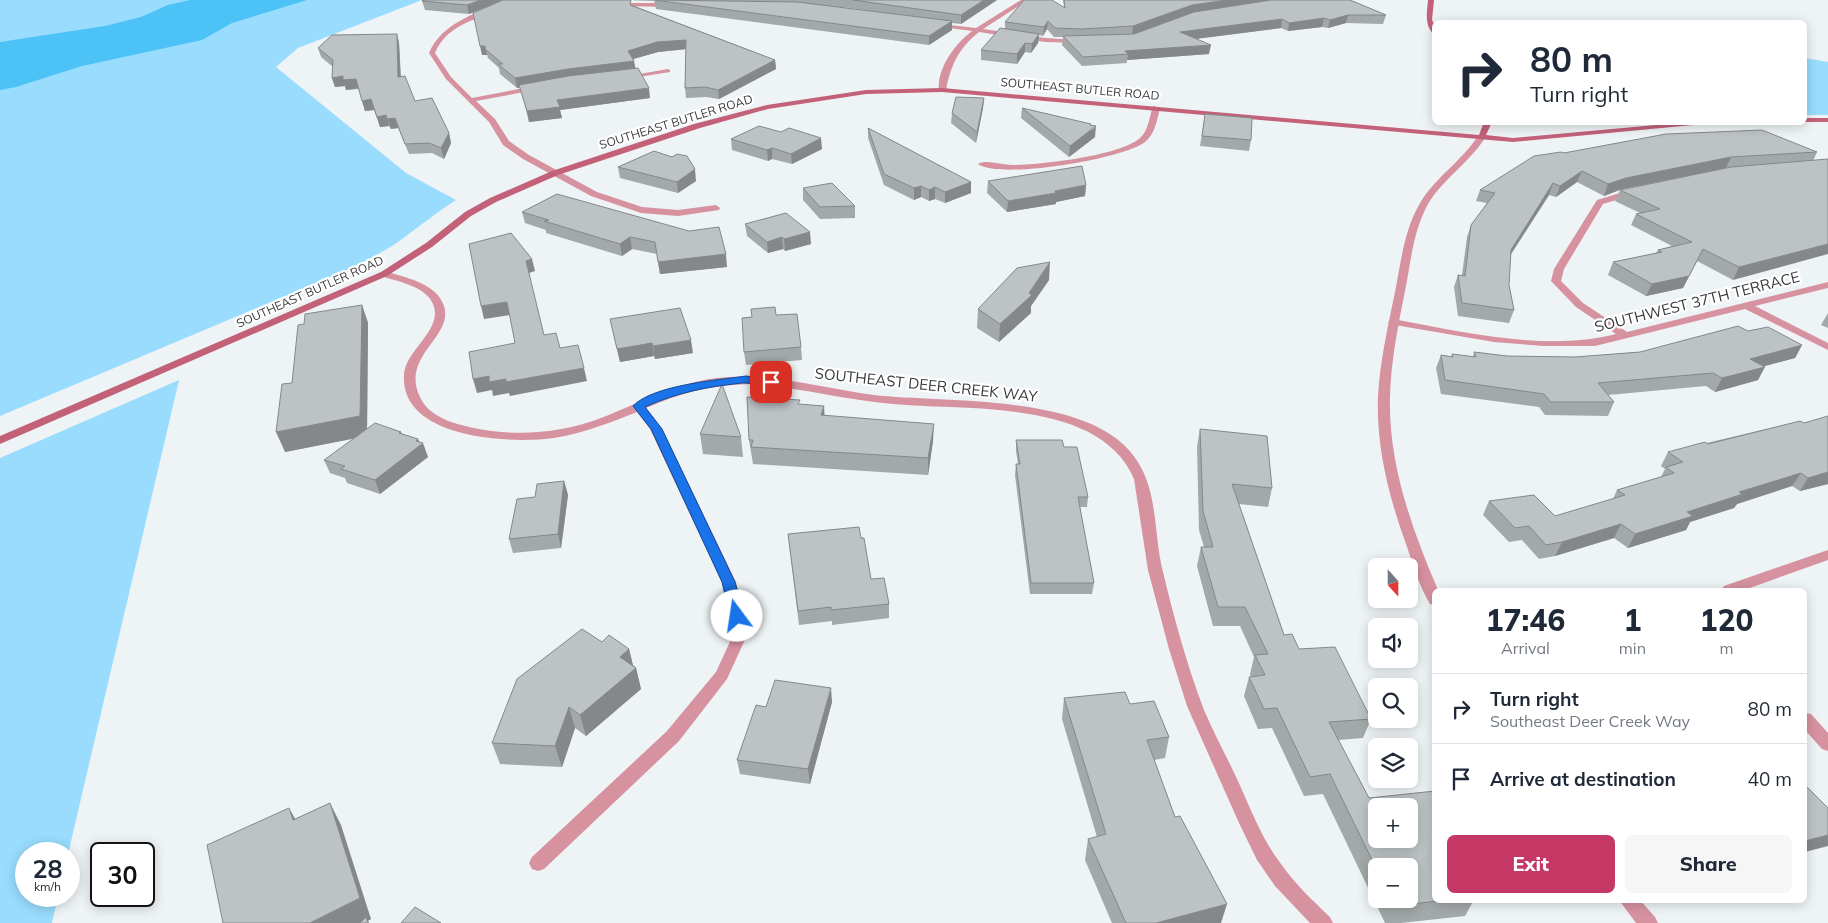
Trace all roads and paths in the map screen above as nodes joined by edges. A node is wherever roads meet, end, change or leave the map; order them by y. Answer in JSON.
{"nodes":[{"id":1,"x":513,"y":0,"type":"edge"},
{"id":2,"x":1025,"y":0,"type":"edge"},
{"id":3,"x":1431,"y":0,"type":"edge"},
{"id":4,"x":607,"y":3,"type":"edge"},
{"id":5,"x":676,"y":5,"type":"edge"},
{"id":6,"x":929,"y":23,"type":"edge"},
{"id":7,"x":1432,"y":26,"type":"edge"},
{"id":8,"x":977,"y":30,"type":"junction"},
{"id":9,"x":1090,"y":42,"type":"edge"},
{"id":10,"x":668,"y":71,"type":"dead end"},
{"id":11,"x":613,"y":78,"type":"edge"},
{"id":12,"x":546,"y":85,"type":"edge"},
{"id":13,"x":942,"y":90,"type":"junction"},
{"id":14,"x":472,"y":100,"type":"junction"},
{"id":15,"x":1156,"y":108,"type":"junction"},
{"id":16,"x":1807,"y":120,"type":"edge"},
{"id":17,"x":1828,"y":120,"type":"edge"},
{"id":18,"x":1487,"y":125,"type":"edge"},
{"id":19,"x":1678,"y":125,"type":"edge"},
{"id":20,"x":1481,"y":138,"type":"junction"},
{"id":21,"x":982,"y":164,"type":"dead end"},
{"id":22,"x":555,"y":173,"type":"junction"},
{"id":23,"x":1640,"y":190,"type":"edge"},
{"id":24,"x":716,"y":208,"type":"dead end"},
{"id":25,"x":384,"y":274,"type":"junction"},
{"id":26,"x":1828,"y":285,"type":"edge"},
{"id":27,"x":1747,"y":306,"type":"junction"},
{"id":28,"x":1394,"y":322,"type":"junction"},
{"id":29,"x":1626,"y":336,"type":"junction"},
{"id":30,"x":1828,"y":347,"type":"edge"},
{"id":31,"x":639,"y":406,"type":"junction"},
{"id":32,"x":0,"y":440,"type":"edge"},
{"id":33,"x":1828,"y":555,"type":"edge"},
{"id":34,"x":1734,"y":588,"type":"edge"},
{"id":35,"x":1432,"y":592,"type":"edge"},
{"id":36,"x":1807,"y":722,"type":"edge"},
{"id":37,"x":1828,"y":744,"type":"edge"},
{"id":38,"x":538,"y":863,"type":"dead end"},
{"id":39,"x":1631,"y":903,"type":"edge"},
{"id":40,"x":1322,"y":923,"type":"edge"},
{"id":41,"x":1648,"y":923,"type":"edge"}],
"edges":[{"from":1,"to":14,"type":"street"},
{"from":2,"to":8,"type":"street"},
{"from":3,"to":7,"type":"main road"},
{"from":4,"to":5,"type":"street"},
{"from":6,"to":8,"type":"street"},
{"from":8,"to":9,"type":"street"},
{"from":8,"to":13,"type":"street"},
{"from":10,"to":11,"type":"street"},
{"from":12,"to":14,"type":"street"},
{"from":13,"to":15,"type":"main road","name":"SOUTHEAST BUTLER ROAD"},
{"from":13,"to":22,"type":"main road","name":"SOUTHEAST BUTLER ROAD"},
{"from":14,"to":22,"type":"street"},
{"from":15,"to":20,"type":"main road","name":"SOUTHEAST BUTLER ROAD"},
{"from":15,"to":21,"type":"street"},
{"from":16,"to":17,"type":"main road"},
{"from":18,"to":20,"type":"main road"},
{"from":19,"to":20,"type":"main road","name":"SOUTHEAST BUTLER ROAD"},
{"from":20,"to":28,"type":"street"},
{"from":22,"to":24,"type":"street"},
{"from":22,"to":25,"type":"main road","name":"SOUTHEAST BUTLER ROAD"},
{"from":23,"to":29,"type":"street"},
{"from":25,"to":31,"type":"street","name":"SOUTHEAST DEER CREEK WAY"},
{"from":25,"to":32,"type":"main road","name":"SOUTHEAST BUTLER ROAD"},
{"from":26,"to":27,"type":"street","name":"SOUTHWEST 37TH TERRACE"},
{"from":27,"to":29,"type":"street","name":"SOUTHWEST 37TH TERRACE"},
{"from":27,"to":30,"type":"street"},
{"from":28,"to":29,"type":"street","name":"SOUTHWEST 37TH TERRACE"},
{"from":28,"to":35,"type":"street"},
{"from":31,"to":38,"type":"street"},
{"from":31,"to":40,"type":"street","name":"SOUTHEAST DEER CREEK WAY"},
{"from":33,"to":34,"type":"street"},
{"from":36,"to":37,"type":"street"},
{"from":39,"to":41,"type":"street"}]}
